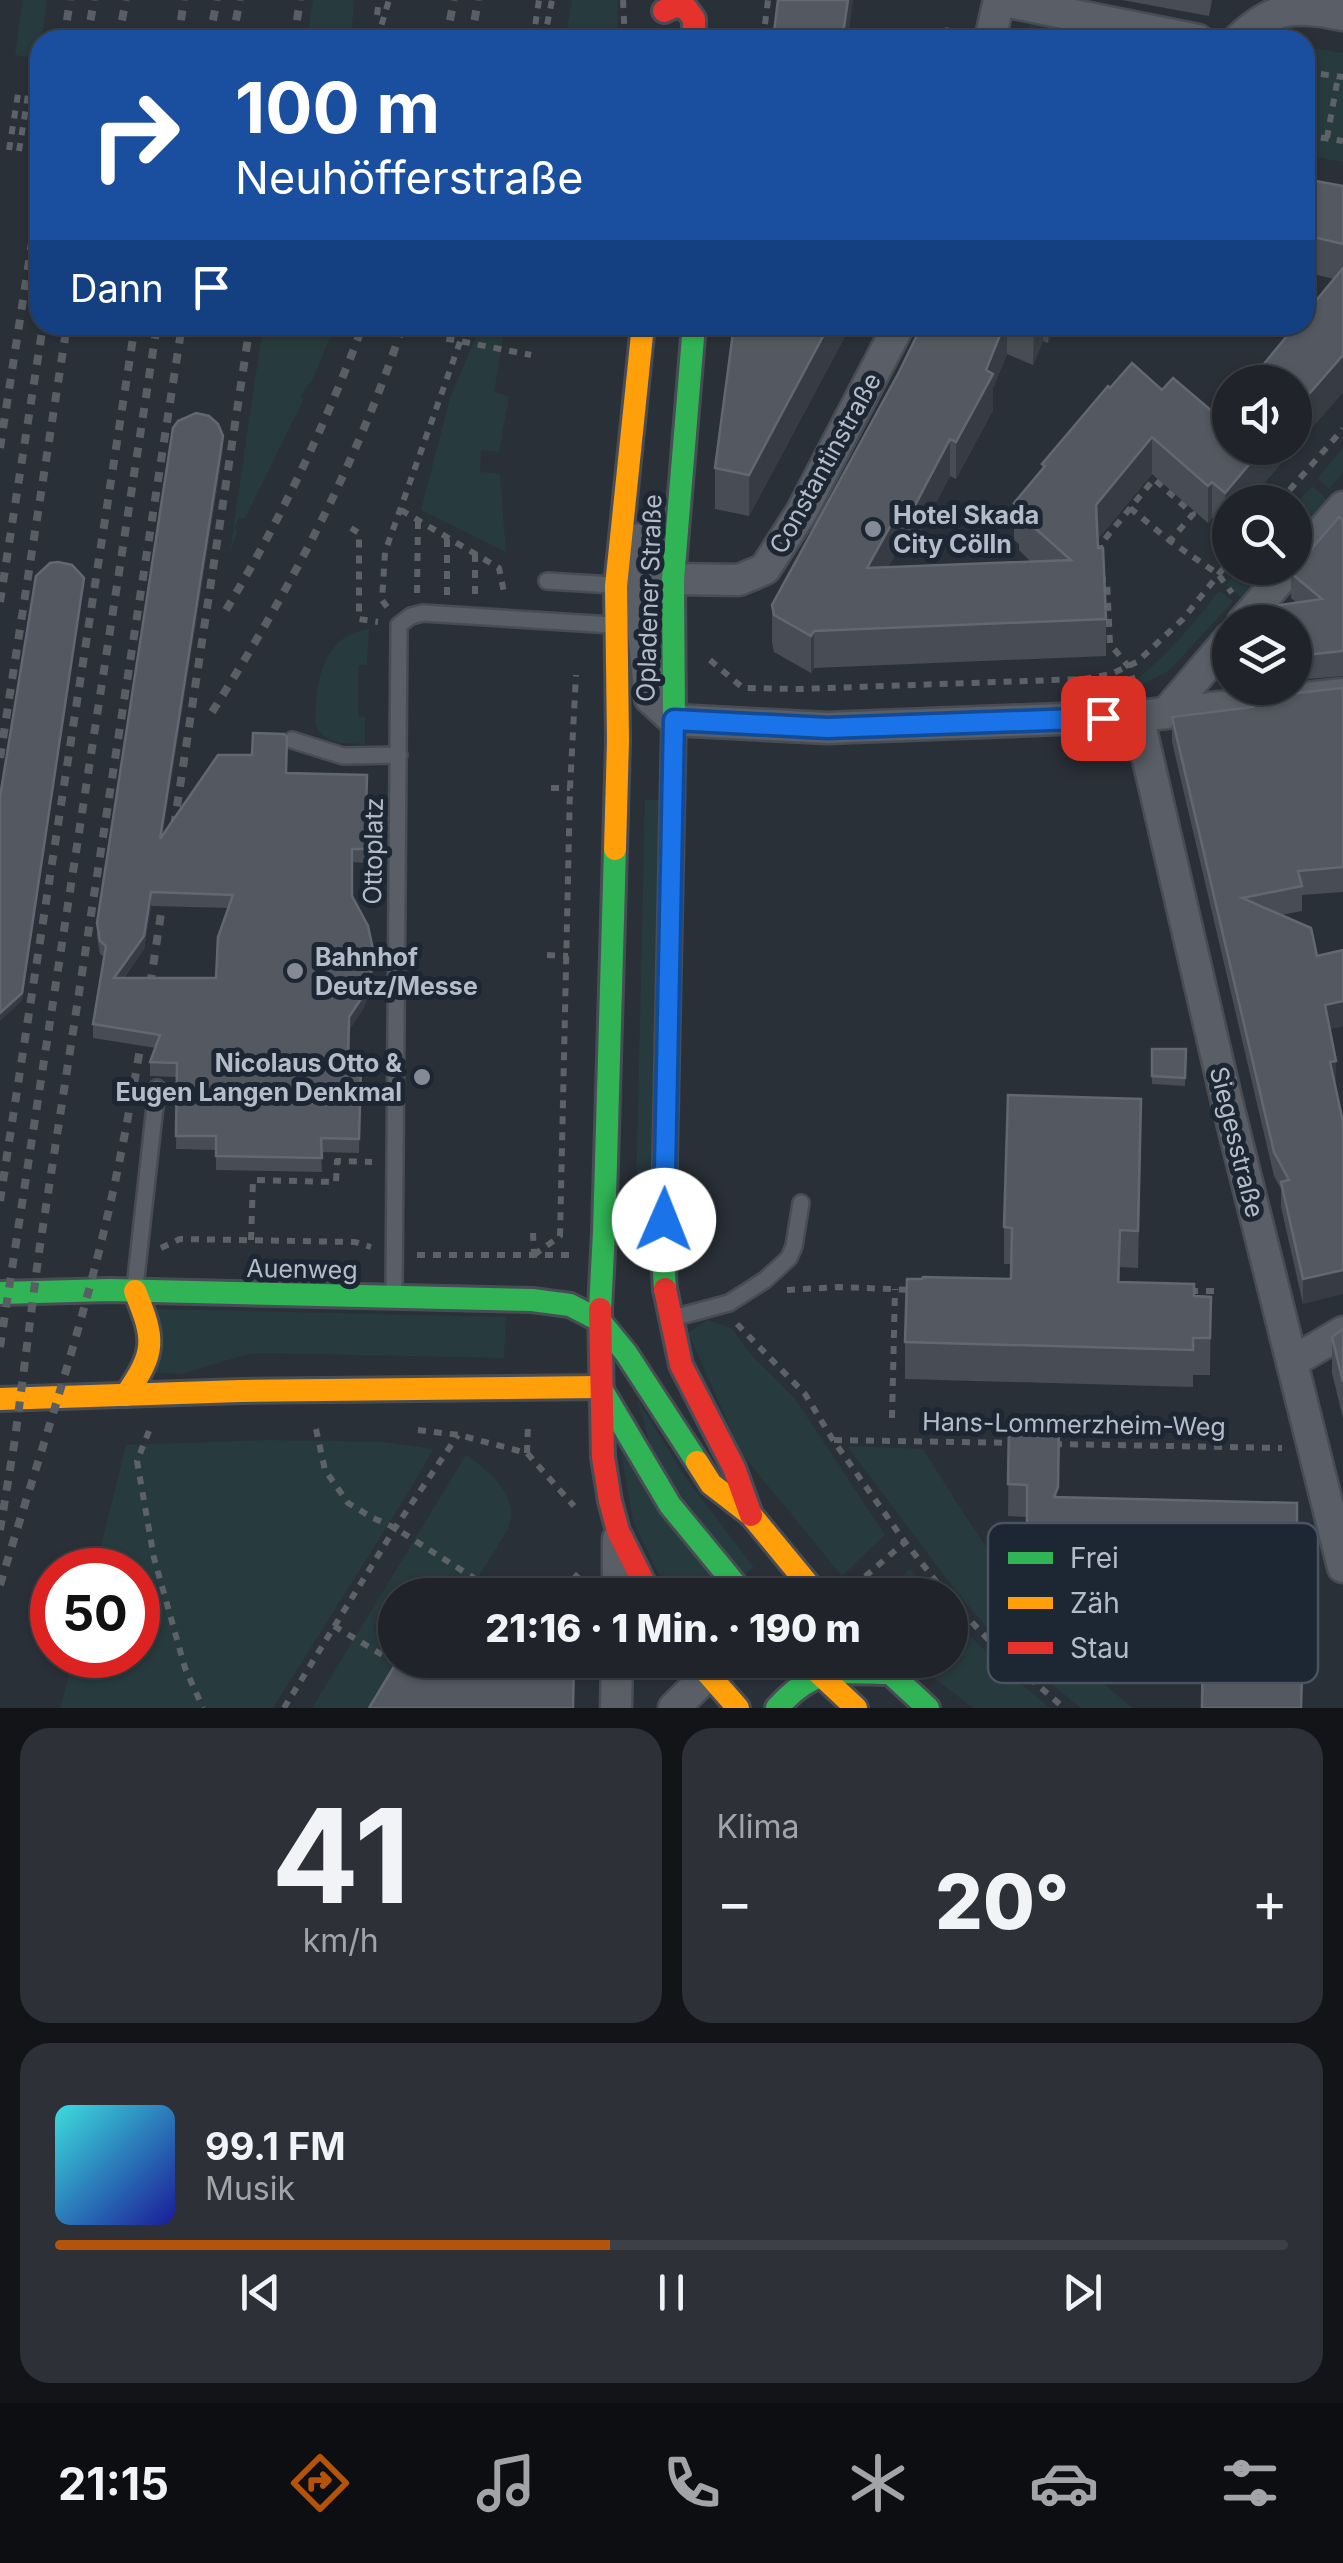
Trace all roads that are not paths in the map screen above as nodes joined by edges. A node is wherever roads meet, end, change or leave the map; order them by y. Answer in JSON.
{"nodes":[{"id":1,"x":999,"y":0,"type":"edge"},
{"id":2,"x":664,"y":5,"type":"edge"},
{"id":3,"x":1343,"y":15,"type":"edge"},
{"id":4,"x":663,"y":30,"type":"edge"},
{"id":5,"x":694,"y":30,"type":"edge"},
{"id":6,"x":992,"y":30,"type":"edge"},
{"id":7,"x":1165,"y":30,"type":"edge"},
{"id":8,"x":1249,"y":30,"type":"edge"},
{"id":9,"x":642,"y":335,"type":"edge"},
{"id":10,"x":693,"y":335,"type":"edge"},
{"id":11,"x":894,"y":335,"type":"edge"},
{"id":12,"x":624,"y":500,"type":"junction"},
{"id":13,"x":1343,"y":507,"type":"edge"},
{"id":14,"x":639,"y":539,"type":"junction"},
{"id":15,"x":1312,"y":543,"type":"edge"},
{"id":16,"x":673,"y":579,"type":"junction"},
{"id":17,"x":547,"y":581,"type":"dead end"},
{"id":18,"x":1269,"y":585,"type":"edge"},
{"id":19,"x":616,"y":586,"type":"junction"},
{"id":20,"x":1245,"y":605,"type":"edge"},
{"id":21,"x":616,"y":625,"type":"junction"},
{"id":22,"x":1212,"y":656,"type":"edge"},
{"id":23,"x":1343,"y":694,"type":"edge"},
{"id":24,"x":1152,"y":714,"type":"junction"},
{"id":25,"x":674,"y":720,"type":"junction"},
{"id":26,"x":292,"y":740,"type":"dead end"},
{"id":27,"x":399,"y":755,"type":"junction"},
{"id":28,"x":157,"y":1088,"type":"dead end"},
{"id":29,"x":801,"y":1203,"type":"dead end"},
{"id":30,"x":135,"y":1292,"type":"junction"},
{"id":31,"x":0,"y":1293,"type":"edge"},
{"id":32,"x":394,"y":1298,"type":"junction"},
{"id":33,"x":657,"y":1318,"type":"junction"},
{"id":34,"x":599,"y":1320,"type":"junction"},
{"id":35,"x":1343,"y":1332,"type":"edge"},
{"id":36,"x":626,"y":1352,"type":"junction"},
{"id":37,"x":1292,"y":1362,"type":"junction"},
{"id":38,"x":600,"y":1387,"type":"junction"},
{"id":39,"x":126,"y":1395,"type":"junction"},
{"id":40,"x":0,"y":1399,"type":"edge"},
{"id":41,"x":750,"y":1515,"type":"junction"},
{"id":42,"x":618,"y":1531,"type":"junction"},
{"id":43,"x":1343,"y":1567,"type":"edge"},
{"id":44,"x":618,"y":1578,"type":"edge"},
{"id":45,"x":642,"y":1578,"type":"edge"},
{"id":46,"x":730,"y":1578,"type":"edge"},
{"id":47,"x":793,"y":1578,"type":"edge"},
{"id":48,"x":617,"y":1678,"type":"edge"},
{"id":49,"x":698,"y":1678,"type":"edge"},
{"id":50,"x":718,"y":1678,"type":"edge"},
{"id":51,"x":801,"y":1678,"type":"edge"},
{"id":52,"x":824,"y":1678,"type":"edge"},
{"id":53,"x":895,"y":1678,"type":"edge"},
{"id":54,"x":616,"y":1708,"type":"edge"},
{"id":55,"x":674,"y":1708,"type":"edge"},
{"id":56,"x":738,"y":1708,"type":"edge"},
{"id":57,"x":777,"y":1708,"type":"edge"},
{"id":58,"x":856,"y":1708,"type":"edge"},
{"id":59,"x":928,"y":1708,"type":"edge"}],
"edges":[{"from":1,"to":6,"type":"street"},
{"from":1,"to":7,"type":"street"},
{"from":2,"to":4,"type":"main road"},
{"from":2,"to":5,"type":"main road"},
{"from":3,"to":8,"type":"street"},
{"from":9,"to":12,"type":"main road","name":"Opladener Straße"},
{"from":10,"to":16,"type":"main road","name":"Opladener Straße"},
{"from":11,"to":16,"type":"street","name":"Constantinstraße"},
{"from":12,"to":14,"type":"street"},
{"from":12,"to":19,"type":"main road","name":"Opladener Straße"},
{"from":13,"to":15,"type":"street"},
{"from":14,"to":16,"type":"street"},
{"from":14,"to":25,"type":"street"},
{"from":16,"to":25,"type":"main road","name":"Opladener Straße"},
{"from":17,"to":19,"type":"lane"},
{"from":18,"to":20,"type":"street"},
{"from":19,"to":21,"type":"main road","name":"Opladener Straße"},
{"from":21,"to":27,"type":"lane","name":"Ottoplatz"},
{"from":21,"to":34,"type":"main road","name":"Opladener Straße"},
{"from":22,"to":24,"type":"street"},
{"from":23,"to":24,"type":"street"},
{"from":24,"to":25,"type":"street"},
{"from":24,"to":37,"type":"street","name":"Siegesstraße"},
{"from":25,"to":33,"type":"main road","name":"Opladener Straße"},
{"from":26,"to":27,"type":"lane"},
{"from":27,"to":32,"type":"lane","name":"Ottoplatz"},
{"from":28,"to":30,"type":"lane"},
{"from":29,"to":33,"type":"lane"},
{"from":30,"to":31,"type":"main road","name":"Auenweg"},
{"from":30,"to":32,"type":"main road","name":"Auenweg"},
{"from":30,"to":39,"type":"main road"},
{"from":32,"to":34,"type":"main road","name":"Auenweg"},
{"from":33,"to":36,"type":"main road"},
{"from":33,"to":41,"type":"main road","name":"Opladener Straße"},
{"from":34,"to":36,"type":"main road"},
{"from":34,"to":38,"type":"main road","name":"Opladener Straße"},
{"from":35,"to":37,"type":"street"},
{"from":36,"to":38,"type":"main road"},
{"from":36,"to":41,"type":"main road"},
{"from":37,"to":43,"type":"street","name":"Siegesstraße"},
{"from":38,"to":39,"type":"main road"},
{"from":38,"to":42,"type":"main road","name":"Opladener Straße"},
{"from":38,"to":46,"type":"main road"},
{"from":39,"to":40,"type":"main road"},
{"from":41,"to":47,"type":"main road"},
{"from":42,"to":44,"type":"street"},
{"from":42,"to":45,"type":"main road","name":"Opladener Straße"},
{"from":48,"to":54,"type":"street"},
{"from":49,"to":55,"type":"street"},
{"from":50,"to":56,"type":"main road"},
{"from":51,"to":57,"type":"main road"},
{"from":52,"to":58,"type":"main road"},
{"from":53,"to":59,"type":"main road"}]}
